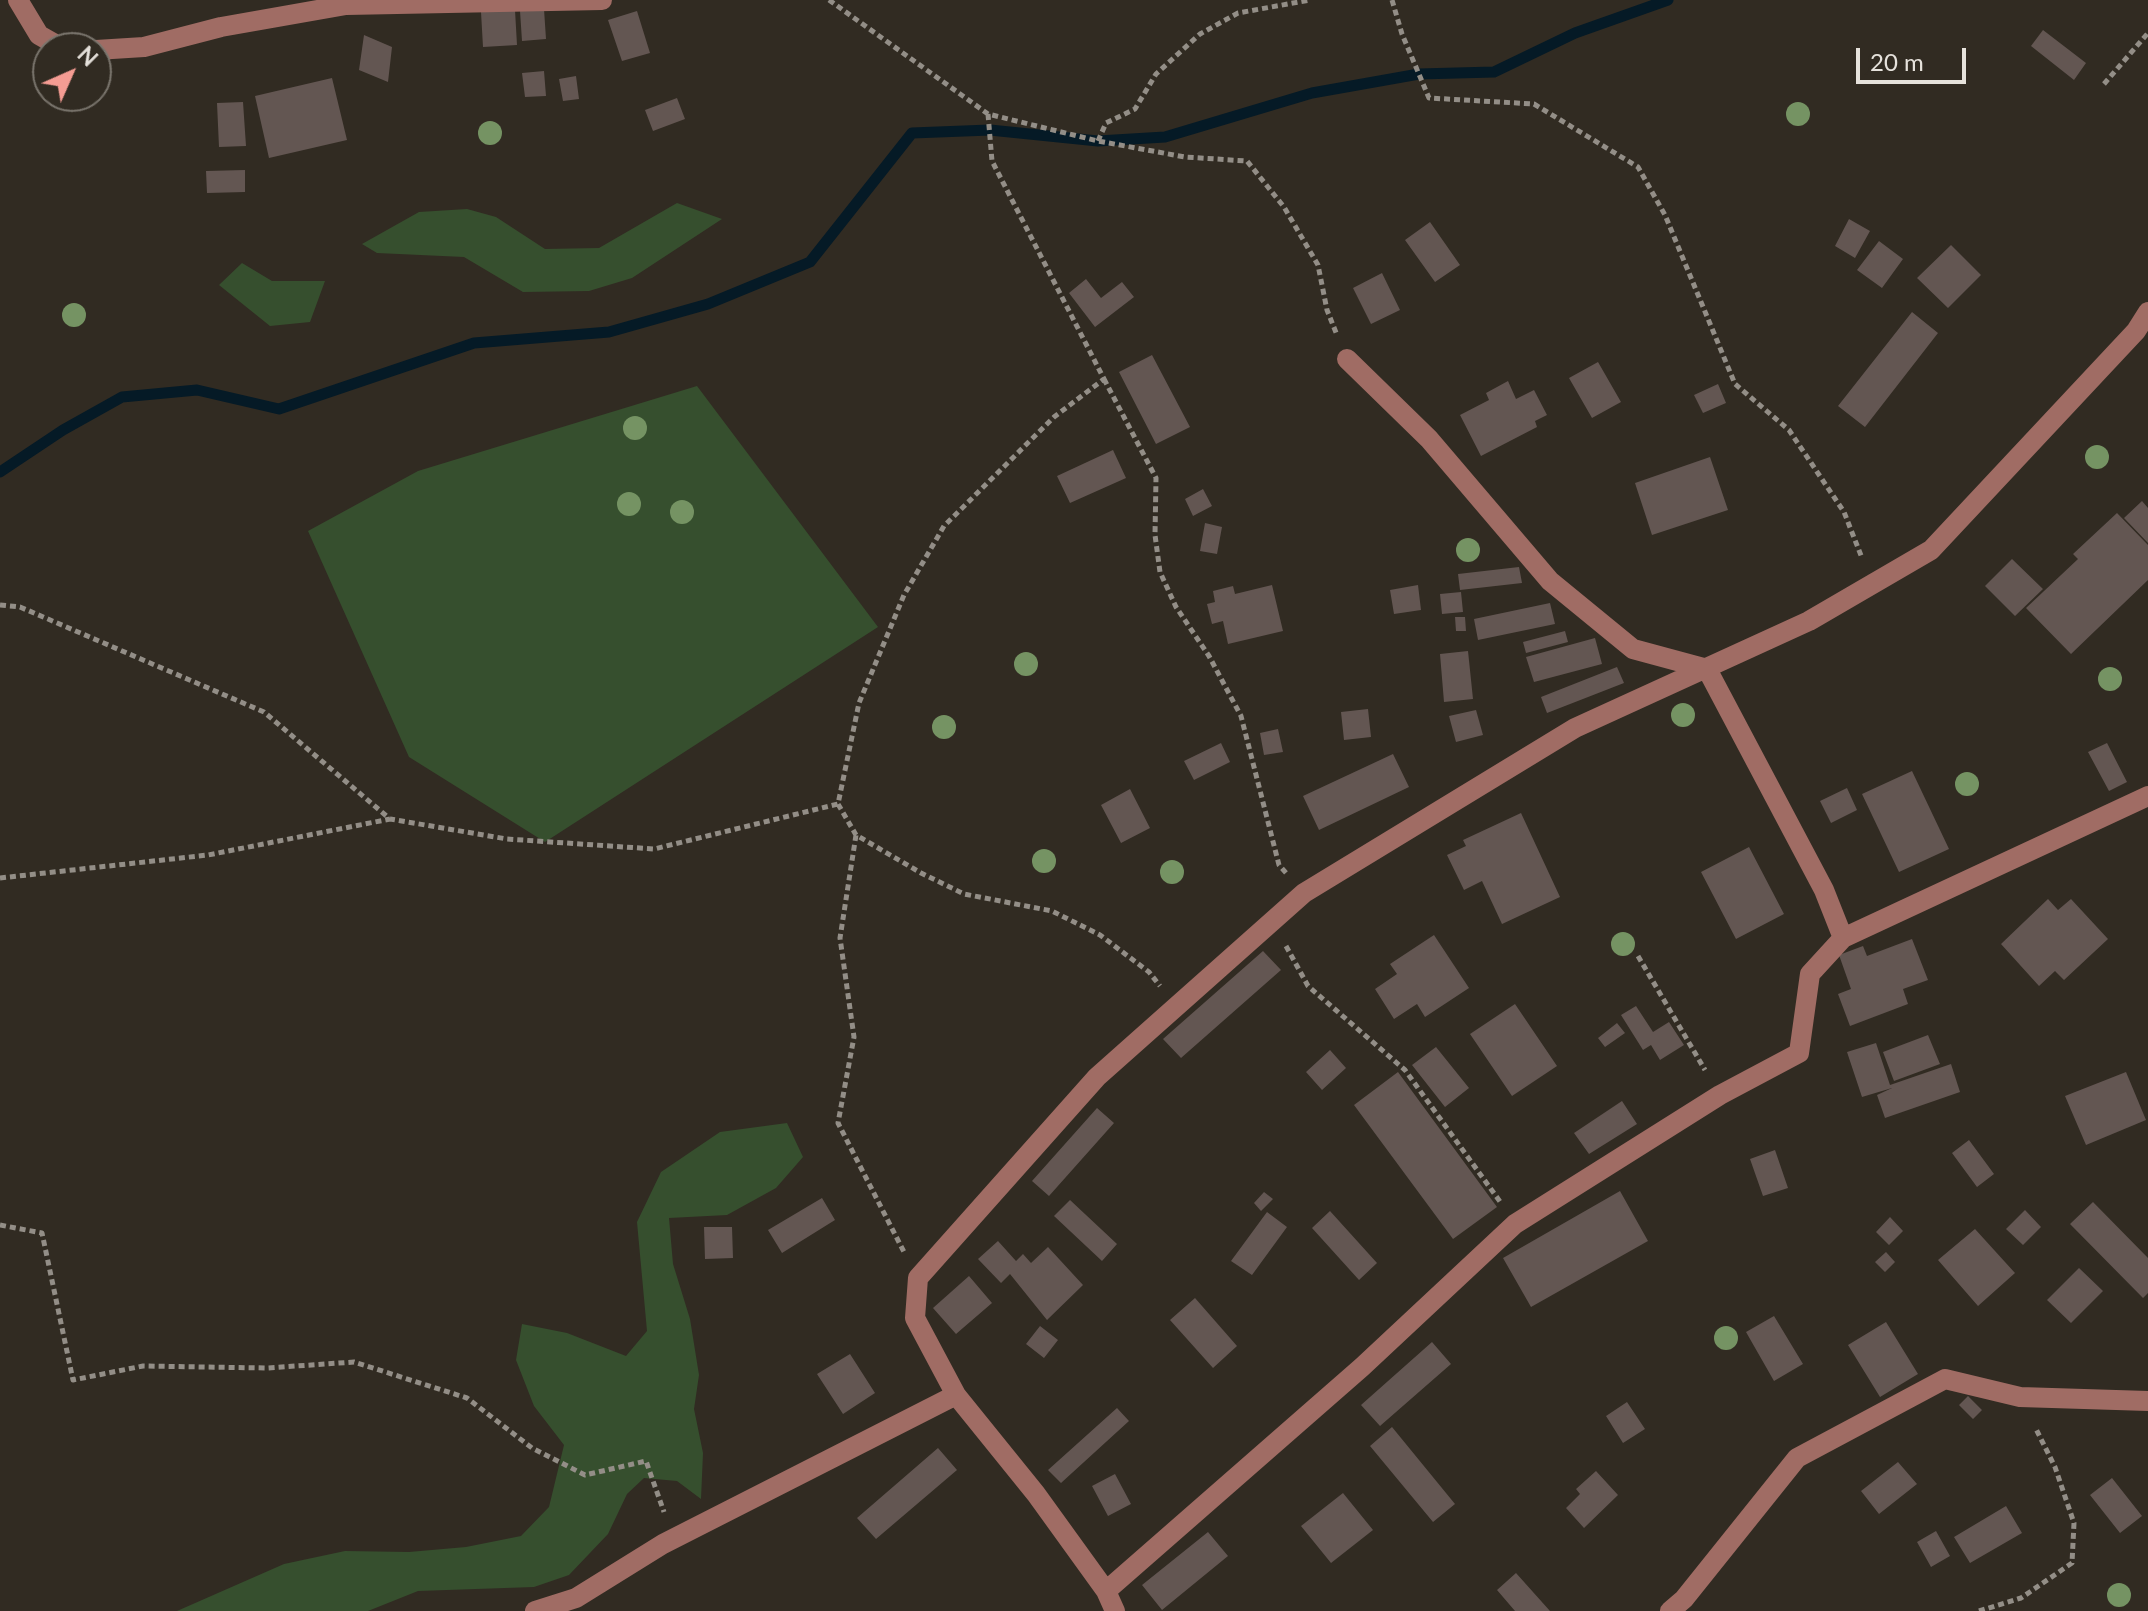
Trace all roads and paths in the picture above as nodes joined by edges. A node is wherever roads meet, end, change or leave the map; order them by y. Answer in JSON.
{"nodes":[{"id":1,"x":18,"y":0,"type":"edge"},
{"id":2,"x":602,"y":0,"type":"edge"},
{"id":3,"x":829,"y":0,"type":"edge"},
{"id":4,"x":1310,"y":0,"type":"edge"},
{"id":5,"x":1392,"y":0,"type":"edge"},
{"id":6,"x":457,"y":1,"type":"edge"},
{"id":7,"x":37,"y":32,"type":"edge"},
{"id":8,"x":2148,"y":33,"type":"edge"},
{"id":9,"x":112,"y":49,"type":"edge"},
{"id":10,"x":2104,"y":84,"type":"dead end"},
{"id":11,"x":988,"y":114,"type":"junction"},
{"id":12,"x":1098,"y":141,"type":"junction"},
{"id":13,"x":2148,"y":312,"type":"edge"},
{"id":14,"x":1347,"y":359,"type":"joint"},
{"id":15,"x":1104,"y":379,"type":"junction"},
{"id":16,"x":1872,"y":585,"type":"junction"},
{"id":17,"x":0,"y":605,"type":"edge"},
{"id":18,"x":1707,"y":669,"type":"junction"},
{"id":19,"x":2148,"y":796,"type":"edge"},
{"id":20,"x":838,"y":804,"type":"junction"},
{"id":21,"x":390,"y":819,"type":"junction"},
{"id":22,"x":856,"y":835,"type":"junction"},
{"id":23,"x":0,"y":878,"type":"edge"},
{"id":24,"x":1304,"y":893,"type":"junction"},
{"id":25,"x":1272,"y":921,"type":"junction"},
{"id":26,"x":1843,"y":938,"type":"junction"},
{"id":27,"x":1638,"y":956,"type":"dead end"},
{"id":28,"x":1176,"y":1006,"type":"junction"},
{"id":29,"x":1720,"y":1095,"type":"junction"},
{"id":30,"x":1515,"y":1224,"type":"junction"},
{"id":31,"x":0,"y":1225,"type":"edge"},
{"id":32,"x":918,"y":1278,"type":"junction"},
{"id":33,"x":956,"y":1395,"type":"junction"},
{"id":34,"x":2020,"y":1397,"type":"junction"},
{"id":35,"x":2148,"y":1401,"type":"edge"},
{"id":36,"x":663,"y":1544,"type":"junction"},
{"id":37,"x":1106,"y":1591,"type":"junction"},
{"id":38,"x":535,"y":1611,"type":"edge"},
{"id":39,"x":1115,"y":1611,"type":"edge"},
{"id":40,"x":1670,"y":1611,"type":"edge"},
{"id":41,"x":1979,"y":1611,"type":"edge"}],
"edges":[{"from":1,"to":7,"type":"street"},
{"from":2,"to":6,"type":"street"},
{"from":3,"to":11,"type":"path"},
{"from":4,"to":12,"type":"path"},
{"from":5,"to":16,"type":"path"},
{"from":6,"to":9,"type":"street"},
{"from":8,"to":10,"type":"path"},
{"from":11,"to":12,"type":"path"},
{"from":11,"to":15,"type":"path"},
{"from":12,"to":14,"type":"path"},
{"from":13,"to":16,"type":"street"},
{"from":14,"to":18,"type":"street"},
{"from":15,"to":20,"type":"path"},
{"from":15,"to":24,"type":"path"},
{"from":16,"to":18,"type":"street"},
{"from":17,"to":21,"type":"path"},
{"from":18,"to":24,"type":"street"},
{"from":18,"to":26,"type":"street"},
{"from":19,"to":26,"type":"street"},
{"from":20,"to":21,"type":"path"},
{"from":20,"to":22,"type":"path"},
{"from":21,"to":23,"type":"path"},
{"from":22,"to":28,"type":"path"},
{"from":22,"to":32,"type":"path"},
{"from":24,"to":25,"type":"street"},
{"from":25,"to":28,"type":"street"},
{"from":25,"to":30,"type":"path"},
{"from":26,"to":29,"type":"street"},
{"from":27,"to":29,"type":"path"},
{"from":28,"to":32,"type":"street"},
{"from":29,"to":30,"type":"street"},
{"from":30,"to":37,"type":"street"},
{"from":31,"to":36,"type":"path"},
{"from":32,"to":33,"type":"street"},
{"from":33,"to":36,"type":"street"},
{"from":33,"to":37,"type":"street"},
{"from":34,"to":35,"type":"street"},
{"from":34,"to":40,"type":"street"},
{"from":34,"to":41,"type":"path"},
{"from":36,"to":38,"type":"street"},
{"from":37,"to":39,"type":"street"}]}
